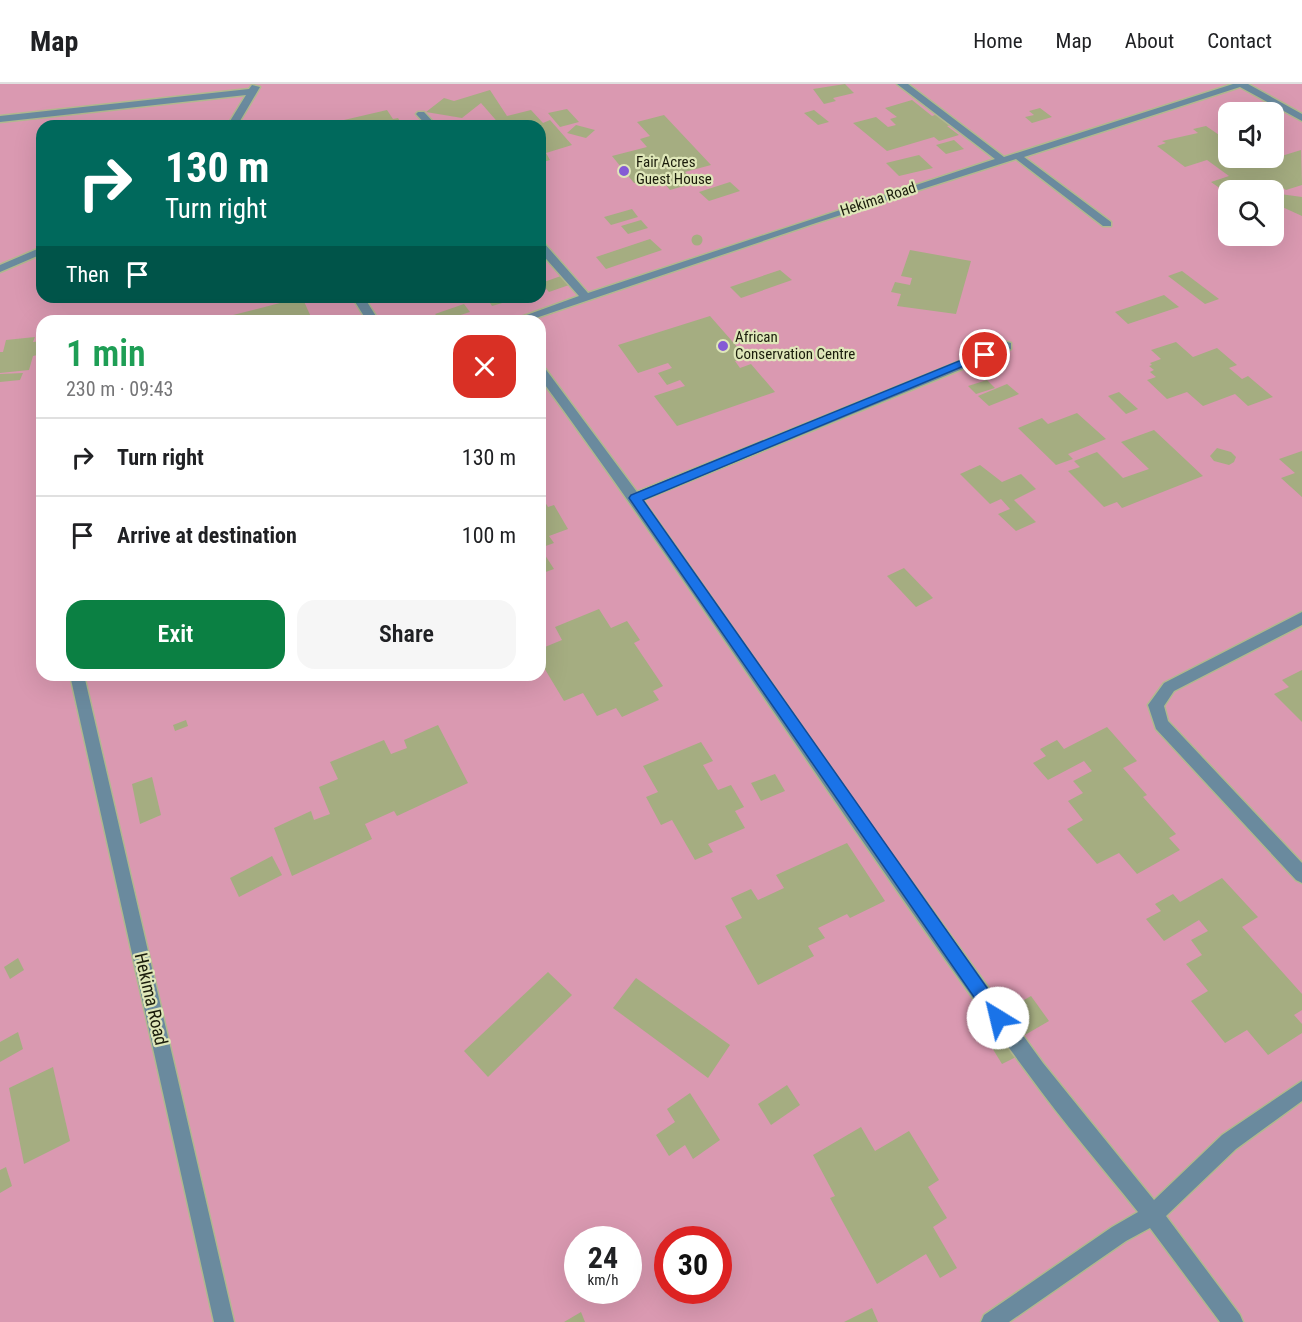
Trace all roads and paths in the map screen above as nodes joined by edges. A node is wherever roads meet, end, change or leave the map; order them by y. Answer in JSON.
{"nodes":[{"id":1,"x":902,"y":84,"type":"edge"},
{"id":2,"x":1242,"y":84,"type":"edge"},
{"id":3,"x":254,"y":88,"type":"edge"},
{"id":4,"x":421,"y":114,"type":"dead end"},
{"id":5,"x":1302,"y":118,"type":"edge"},
{"id":6,"x":0,"y":119,"type":"edge"},
{"id":7,"x":235,"y":120,"type":"edge"},
{"id":8,"x":426,"y":120,"type":"edge"},
{"id":9,"x":1016,"y":155,"type":"junction"},
{"id":10,"x":1001,"y":159,"type":"junction"},
{"id":11,"x":1107,"y":224,"type":"dead end"},
{"id":12,"x":546,"y":252,"type":"edge"},
{"id":13,"x":36,"y":253,"type":"edge"},
{"id":14,"x":0,"y":269,"type":"edge"},
{"id":15,"x":587,"y":298,"type":"junction"},
{"id":16,"x":535,"y":315,"type":"edge"},
{"id":17,"x":1007,"y":346,"type":"dead end"},
{"id":18,"x":546,"y":378,"type":"edge"},
{"id":19,"x":635,"y":498,"type":"junction"},
{"id":20,"x":1302,"y":618,"type":"edge"},
{"id":21,"x":78,"y":681,"type":"edge"},
{"id":22,"x":1302,"y":875,"type":"edge"},
{"id":23,"x":1302,"y":1090,"type":"edge"},
{"id":24,"x":1153,"y":1215,"type":"junction"},
{"id":25,"x":225,"y":1322,"type":"edge"},
{"id":26,"x":991,"y":1322,"type":"edge"},
{"id":27,"x":1233,"y":1322,"type":"edge"}],
"edges":[{"from":1,"to":10,"type":"street"},
{"from":2,"to":5,"type":"street"},
{"from":2,"to":9,"type":"street","name":"Hekima Road"},
{"from":3,"to":6,"type":"street"},
{"from":3,"to":7,"type":"street"},
{"from":4,"to":8,"type":"street"},
{"from":9,"to":10,"type":"street","name":"Hekima Road"},
{"from":9,"to":11,"type":"street"},
{"from":10,"to":15,"type":"street","name":"Hekima Road"},
{"from":12,"to":15,"type":"street"},
{"from":13,"to":14,"type":"street"},
{"from":15,"to":16,"type":"street","name":"Hekima Road"},
{"from":17,"to":19,"type":"street"},
{"from":18,"to":19,"type":"street"},
{"from":19,"to":24,"type":"street"},
{"from":20,"to":22,"type":"street"},
{"from":21,"to":25,"type":"street","name":"Hekima Road"},
{"from":23,"to":24,"type":"street"},
{"from":24,"to":26,"type":"street"},
{"from":24,"to":27,"type":"street"}]}
